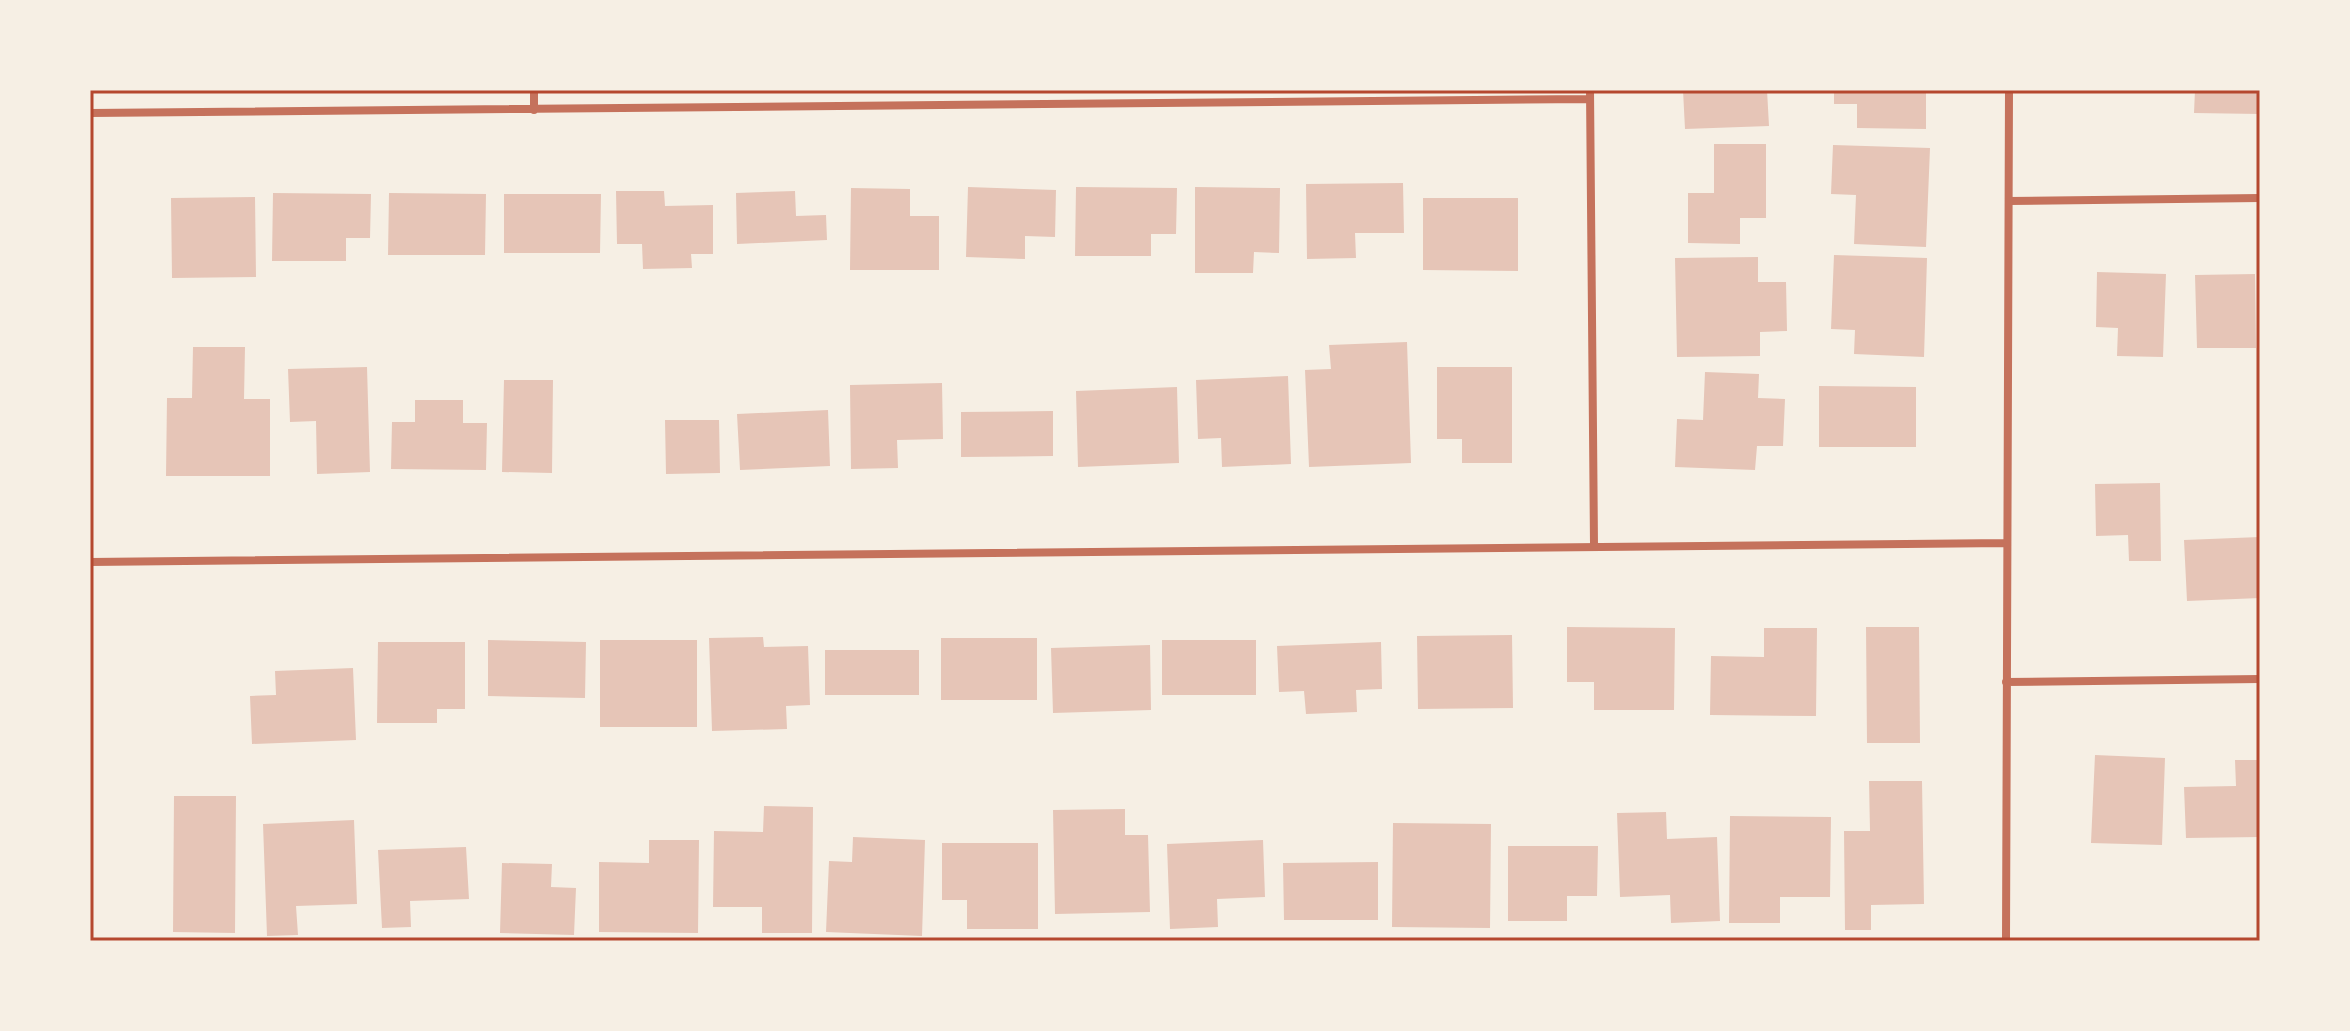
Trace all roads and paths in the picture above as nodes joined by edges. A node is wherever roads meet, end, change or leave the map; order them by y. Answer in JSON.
{"nodes":[{"id":1,"x":534,"y":90,"type":"edge"},
{"id":2,"x":2009,"y":90,"type":"edge"},
{"id":3,"x":1590,"y":94,"type":"edge"},
{"id":4,"x":534,"y":110,"type":"junction"},
{"id":5,"x":90,"y":113,"type":"edge"},
{"id":6,"x":2260,"y":198,"type":"edge"},
{"id":7,"x":2009,"y":201,"type":"junction"},
{"id":8,"x":2007,"y":543,"type":"junction"},
{"id":9,"x":1594,"y":545,"type":"junction"},
{"id":10,"x":90,"y":562,"type":"edge"},
{"id":11,"x":2260,"y":679,"type":"edge"},
{"id":12,"x":2006,"y":682,"type":"junction"},
{"id":13,"x":2006,"y":941,"type":"edge"}],
"edges":[{"from":1,"to":4,"type":"street"},
{"from":2,"to":7,"type":"street"},
{"from":3,"to":4,"type":"street"},
{"from":3,"to":9,"type":"street"},
{"from":4,"to":5,"type":"street"},
{"from":6,"to":7,"type":"street"},
{"from":7,"to":8,"type":"street"},
{"from":8,"to":9,"type":"street"},
{"from":8,"to":12,"type":"street"},
{"from":9,"to":10,"type":"street"},
{"from":11,"to":12,"type":"street"},
{"from":12,"to":13,"type":"street"}]}
